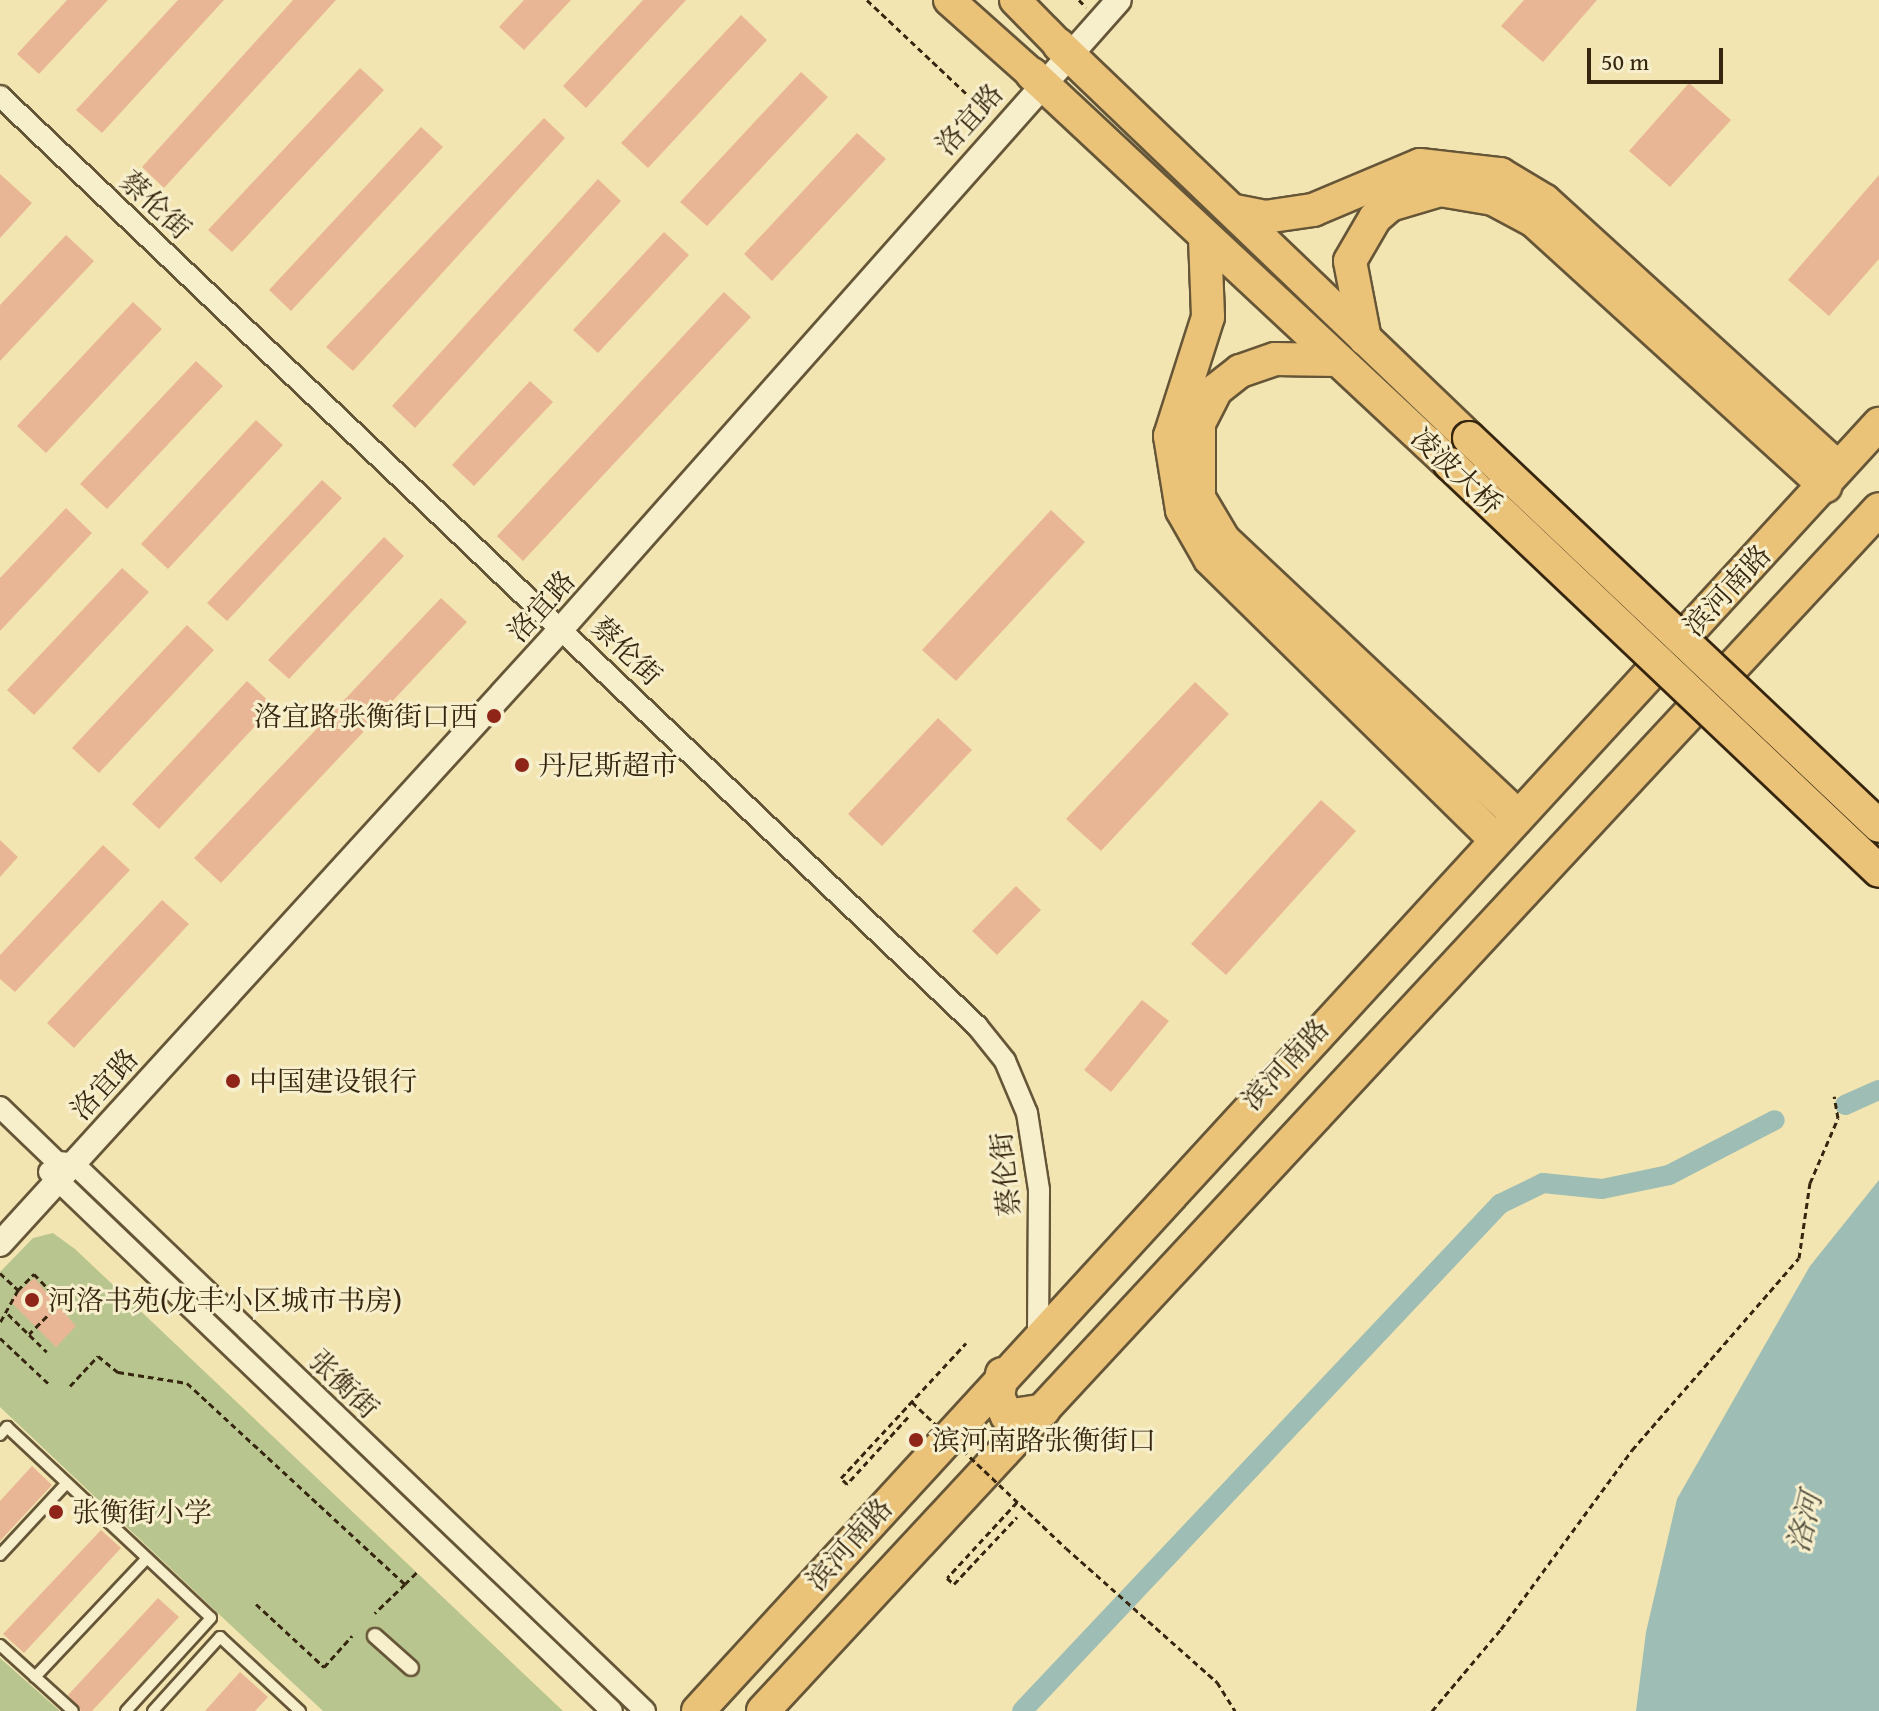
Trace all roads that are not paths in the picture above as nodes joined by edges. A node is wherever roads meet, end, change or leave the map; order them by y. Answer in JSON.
{"nodes":[{"id":1,"x":949,"y":0,"type":"edge"},
{"id":2,"x":1015,"y":0,"type":"edge"},
{"id":3,"x":1101,"y":0,"type":"edge"},
{"id":4,"x":1119,"y":0,"type":"edge"},
{"id":5,"x":1064,"y":50,"type":"junction"},
{"id":6,"x":1037,"y":79,"type":"junction"},
{"id":7,"x":0,"y":96,"type":"edge"},
{"id":8,"x":1235,"y":211,"type":"junction"},
{"id":9,"x":1205,"y":238,"type":"junction"},
{"id":10,"x":1365,"y":339,"type":"junction"},
{"id":11,"x":1337,"y":360,"type":"junction"},
{"id":12,"x":1879,"y":424,"type":"edge"},
{"id":13,"x":1832,"y":477,"type":"junction"},
{"id":14,"x":1879,"y":509,"type":"edge"},
{"id":15,"x":558,"y":623,"type":"junction"},
{"id":16,"x":1516,"y":814,"type":"junction"},
{"id":17,"x":1879,"y":826,"type":"edge"},
{"id":18,"x":1495,"y":839,"type":"junction"},
{"id":19,"x":1879,"y":871,"type":"edge"},
{"id":20,"x":0,"y":1107,"type":"edge"},
{"id":21,"x":0,"y":1125,"type":"edge"},
{"id":22,"x":59,"y":1169,"type":"junction"},
{"id":23,"x":0,"y":1224,"type":"edge"},
{"id":24,"x":0,"y":1244,"type":"edge"},
{"id":25,"x":1038,"y":1335,"type":"junction"},
{"id":26,"x":1002,"y":1374,"type":"junction"},
{"id":27,"x":1044,"y":1410,"type":"junction"},
{"id":28,"x":0,"y":1435,"type":"edge"},
{"id":29,"x":67,"y":1483,"type":"junction"},
{"id":30,"x":0,"y":1555,"type":"edge"},
{"id":31,"x":147,"y":1558,"type":"junction"},
{"id":32,"x":375,"y":1636,"type":"dead end"},
{"id":33,"x":0,"y":1645,"type":"edge"},
{"id":34,"x":411,"y":1668,"type":"dead end"},
{"id":35,"x":35,"y":1677,"type":"junction"},
{"id":36,"x":298,"y":1710,"type":"edge"},
{"id":37,"x":73,"y":1711,"type":"edge"},
{"id":38,"x":126,"y":1711,"type":"edge"},
{"id":39,"x":153,"y":1711,"type":"edge"},
{"id":40,"x":612,"y":1711,"type":"edge"},
{"id":41,"x":645,"y":1711,"type":"edge"},
{"id":42,"x":698,"y":1711,"type":"edge"},
{"id":43,"x":763,"y":1711,"type":"edge"}],
"edges":[{"from":1,"to":6,"type":"main road"},
{"from":2,"to":5,"type":"main road"},
{"from":3,"to":5,"type":"street","name":"洛宜路"},
{"from":4,"to":5,"type":"street","name":"洛宜路"},
{"from":5,"to":6,"type":"street","name":"洛宜路"},
{"from":5,"to":8,"type":"highway","name":"凌波大桥"},
{"from":6,"to":9,"type":"highway","name":"凌波大桥"},
{"from":6,"to":15,"type":"street","name":"洛宜路"},
{"from":6,"to":15,"type":"street","name":"洛宜路"},
{"from":7,"to":15,"type":"street","name":"蔡伦街"},
{"from":8,"to":10,"type":"highway","name":"凌波大桥"},
{"from":8,"to":13,"type":"highway"},
{"from":9,"to":11,"type":"highway","name":"凌波大桥"},
{"from":9,"to":18,"type":"highway"},
{"from":10,"to":13,"type":"highway"},
{"from":10,"to":17,"type":"highway","name":"凌波大桥","bridge":true},
{"from":11,"to":16,"type":"highway"},
{"from":11,"to":19,"type":"highway","name":"凌波大桥","bridge":true},
{"from":12,"to":13,"type":"highway","name":"滨河南路"},
{"from":13,"to":16,"type":"highway","name":"滨河南路"},
{"from":14,"to":27,"type":"highway","name":"滨河南路"},
{"from":15,"to":22,"type":"street","name":"洛宜路"},
{"from":15,"to":25,"type":"street","name":"蔡伦街"},
{"from":16,"to":18,"type":"highway","name":"滨河南路"},
{"from":18,"to":25,"type":"highway","name":"滨河南路"},
{"from":20,"to":22,"type":"street","name":"张衡街"},
{"from":21,"to":22,"type":"street","name":"张衡街"},
{"from":22,"to":23,"type":"street","name":"洛宜路"},
{"from":22,"to":24,"type":"street","name":"洛宜路"},
{"from":22,"to":40,"type":"street","name":"张衡街"},
{"from":22,"to":41,"type":"street","name":"张衡街"},
{"from":25,"to":26,"type":"highway","name":"滨河南路"},
{"from":26,"to":27,"type":"highway"},
{"from":26,"to":42,"type":"highway","name":"滨河南路"},
{"from":27,"to":43,"type":"highway","name":"滨河南路"},
{"from":28,"to":29,"type":"lane"},
{"from":29,"to":30,"type":"lane"},
{"from":29,"to":31,"type":"lane"},
{"from":31,"to":35,"type":"lane"},
{"from":31,"to":38,"type":"lane"},
{"from":32,"to":34,"type":"street"},
{"from":33,"to":35,"type":"lane"},
{"from":35,"to":37,"type":"lane"},
{"from":36,"to":39,"type":"lane"}]}
